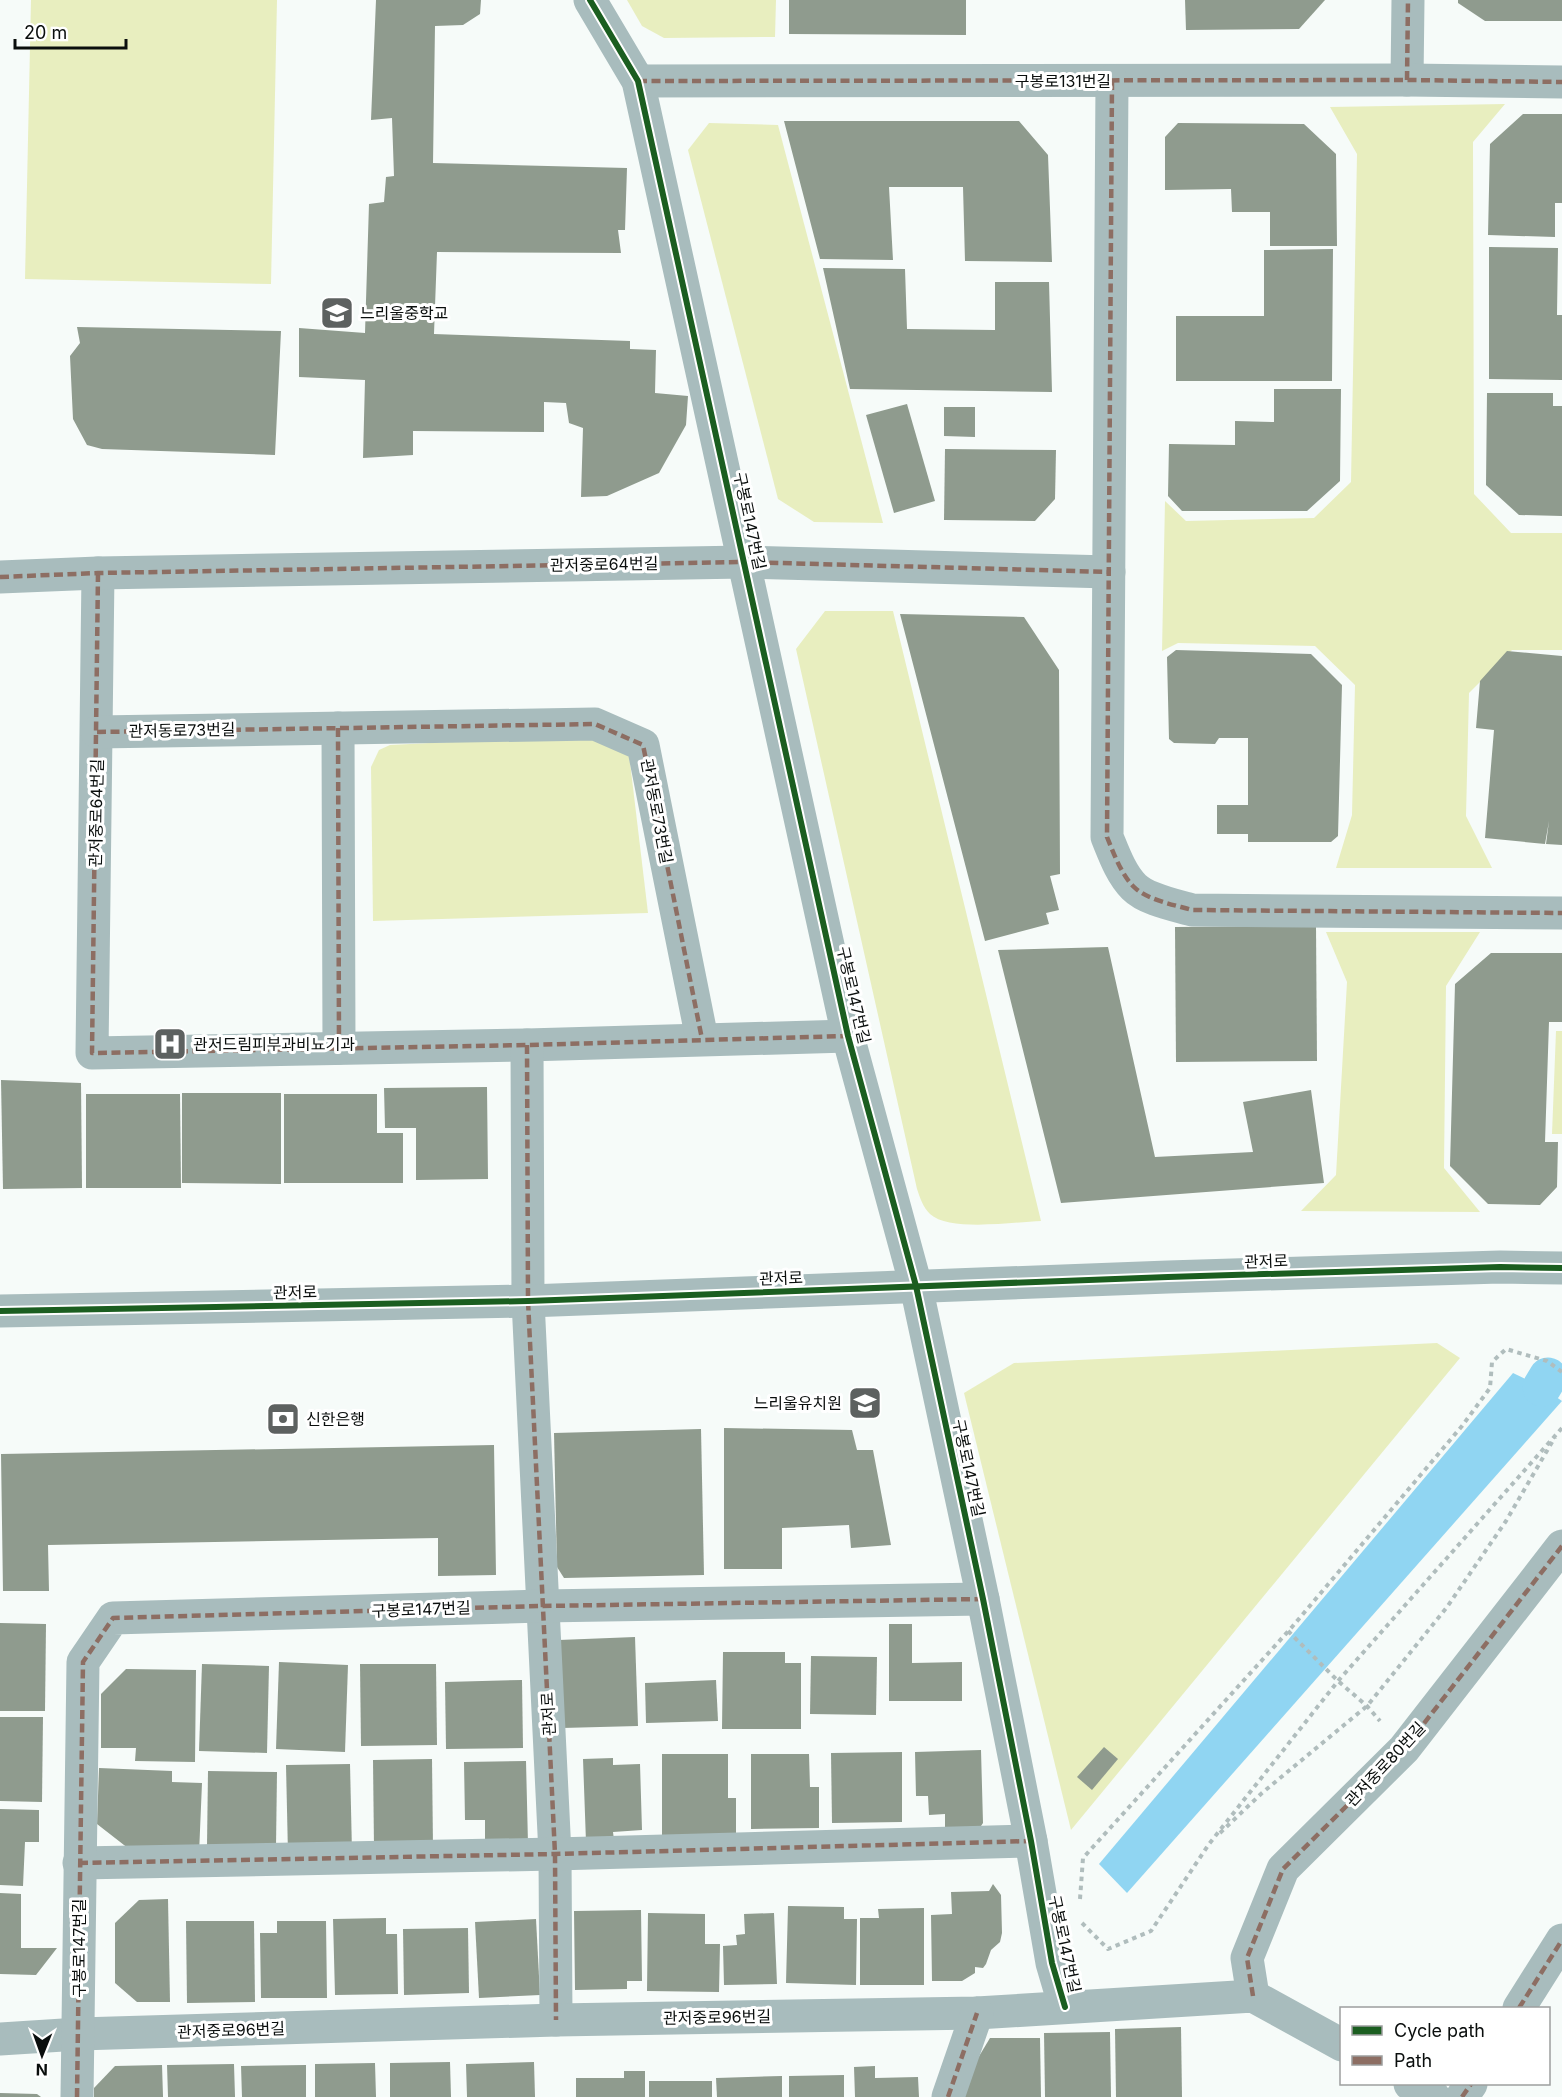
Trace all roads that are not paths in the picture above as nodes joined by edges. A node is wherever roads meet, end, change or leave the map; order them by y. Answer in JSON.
{"nodes":[{"id":1,"x":590,"y":0,"type":"edge"},
{"id":2,"x":1408,"y":0,"type":"edge"},
{"id":3,"x":1407,"y":80,"type":"junction"},
{"id":4,"x":638,"y":81,"type":"junction"},
{"id":5,"x":1112,"y":81,"type":"junction"},
{"id":6,"x":1562,"y":82,"type":"edge"},
{"id":7,"x":745,"y":562,"type":"junction"},
{"id":8,"x":1109,"y":572,"type":"junction"},
{"id":9,"x":99,"y":573,"type":"junction"},
{"id":10,"x":0,"y":577,"type":"edge"},
{"id":11,"x":338,"y":728,"type":"junction"},
{"id":12,"x":97,"y":732,"type":"junction"},
{"id":13,"x":1562,"y":913,"type":"edge"},
{"id":14,"x":848,"y":1036,"type":"junction"},
{"id":15,"x":702,"y":1039,"type":"junction"},
{"id":16,"x":527,"y":1045,"type":"junction"},
{"id":17,"x":339,"y":1048,"type":"junction"},
{"id":18,"x":1562,"y":1268,"type":"edge"},
{"id":19,"x":916,"y":1286,"type":"junction"},
{"id":20,"x":528,"y":1301,"type":"junction"},
{"id":21,"x":0,"y":1311,"type":"edge"},
{"id":22,"x":1562,"y":1546,"type":"edge"},
{"id":23,"x":983,"y":1599,"type":"junction"},
{"id":24,"x":542,"y":1606,"type":"junction"},
{"id":25,"x":1030,"y":1841,"type":"junction"},
{"id":26,"x":555,"y":1854,"type":"junction"},
{"id":27,"x":79,"y":1863,"type":"junction"},
{"id":28,"x":1562,"y":1940,"type":"edge"},
{"id":29,"x":1253,"y":1996,"type":"junction"},
{"id":30,"x":1065,"y":2007,"type":"junction"},
{"id":31,"x":1520,"y":2007,"type":"edge"},
{"id":32,"x":977,"y":2013,"type":"junction"},
{"id":33,"x":556,"y":2020,"type":"junction"},
{"id":34,"x":79,"y":2034,"type":"junction"},
{"id":35,"x":0,"y":2039,"type":"edge"},
{"id":36,"x":1340,"y":2044,"type":"edge"},
{"id":37,"x":1412,"y":2085,"type":"edge"},
{"id":38,"x":77,"y":2097,"type":"edge"},
{"id":39,"x":948,"y":2097,"type":"edge"},
{"id":40,"x":1434,"y":2097,"type":"edge"}],
"edges":[{"from":1,"to":4,"type":"street","name":"구봉로147번길"},
{"from":2,"to":3,"type":"street"},
{"from":3,"to":5,"type":"street","name":"구봉로131번길"},
{"from":3,"to":6,"type":"street","name":"구봉로131번길"},
{"from":4,"to":5,"type":"street","name":"구봉로131번길"},
{"from":4,"to":7,"type":"street","name":"구봉로147번길"},
{"from":5,"to":8,"type":"street"},
{"from":7,"to":8,"type":"street","name":"관저중로64번길"},
{"from":7,"to":9,"type":"street","name":"관저중로64번길"},
{"from":7,"to":14,"type":"street","name":"구봉로147번길"},
{"from":8,"to":13,"type":"street"},
{"from":9,"to":10,"type":"street","name":"관저중로64번길"},
{"from":9,"to":12,"type":"street","name":"관저중로64번길"},
{"from":11,"to":12,"type":"street","name":"관저동로73번길"},
{"from":11,"to":15,"type":"street","name":"관저동로73번길"},
{"from":11,"to":17,"type":"street"},
{"from":12,"to":17,"type":"street","name":"관저중로64번길"},
{"from":14,"to":15,"type":"street"},
{"from":14,"to":19,"type":"street","name":"구봉로147번길"},
{"from":15,"to":16,"type":"street"},
{"from":16,"to":17,"type":"street"},
{"from":16,"to":20,"type":"street","name":"관저로"},
{"from":18,"to":19,"type":"street","name":"관저로"},
{"from":19,"to":20,"type":"street","name":"관저로"},
{"from":19,"to":23,"type":"street","name":"구봉로147번길"},
{"from":20,"to":21,"type":"street","name":"관저로"},
{"from":20,"to":24,"type":"street","name":"관저로"},
{"from":22,"to":29,"type":"street","name":"관저중로80번길"},
{"from":23,"to":24,"type":"street","name":"구봉로147번길"},
{"from":23,"to":25,"type":"street","name":"구봉로147번길"},
{"from":24,"to":26,"type":"street","name":"관저로"},
{"from":24,"to":27,"type":"street","name":"구봉로147번길"},
{"from":25,"to":26,"type":"street"},
{"from":25,"to":30,"type":"street","name":"구봉로147번길"},
{"from":26,"to":27,"type":"street"},
{"from":26,"to":33,"type":"street","name":"관저로"},
{"from":27,"to":34,"type":"street","name":"구봉로147번길"},
{"from":28,"to":31,"type":"street"},
{"from":29,"to":30,"type":"street","name":"관저중로96번길"},
{"from":29,"to":36,"type":"street"},
{"from":30,"to":32,"type":"street","name":"관저중로96번길"},
{"from":32,"to":33,"type":"street","name":"관저중로96번길"},
{"from":32,"to":39,"type":"street"},
{"from":33,"to":34,"type":"street","name":"관저중로96번길"},
{"from":34,"to":35,"type":"street","name":"관저중로96번길"},
{"from":34,"to":38,"type":"street"},
{"from":37,"to":40,"type":"street"}]}
